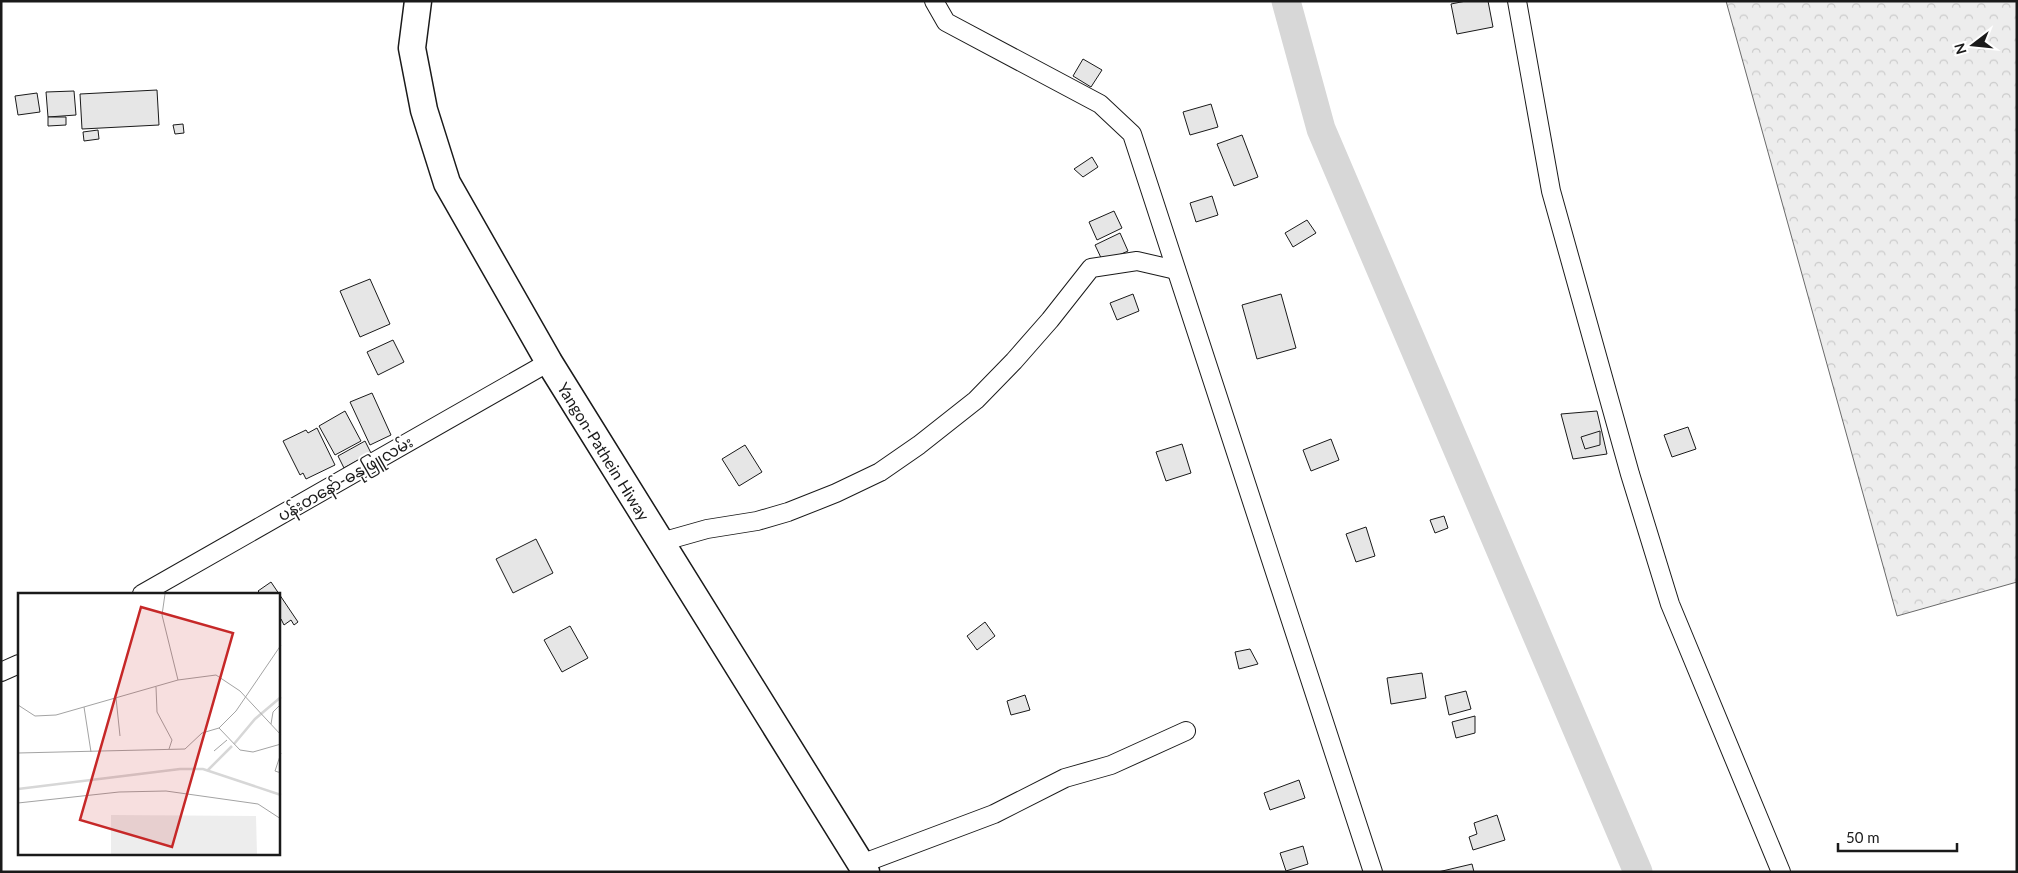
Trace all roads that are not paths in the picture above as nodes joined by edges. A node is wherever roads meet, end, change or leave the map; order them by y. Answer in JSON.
{"nodes":[{"id":1,"x":418,"y":1,"type":"edge"},
{"id":2,"x":934,"y":1,"type":"edge"},
{"id":3,"x":1517,"y":1,"type":"edge"},
{"id":4,"x":1176,"y":270,"type":"junction"},
{"id":5,"x":549,"y":362,"type":"junction"},
{"id":6,"x":660,"y":542,"type":"junction"},
{"id":7,"x":144,"y":593,"type":"edge"},
{"id":8,"x":18,"y":664,"type":"edge"},
{"id":9,"x":1,"y":672,"type":"edge"},
{"id":10,"x":1186,"y":731,"type":"dead end"},
{"id":11,"x":864,"y":868,"type":"edge"},
{"id":12,"x":1373,"y":872,"type":"edge"},
{"id":13,"x":1781,"y":872,"type":"edge"}],
"edges":[{"from":1,"to":5,"type":"highway","name":"Yangon-Pathein Hiway"},
{"from":2,"to":4,"type":"street"},
{"from":3,"to":13,"type":"street"},
{"from":4,"to":6,"type":"street"},
{"from":4,"to":12,"type":"street"},
{"from":5,"to":6,"type":"highway","name":"Yangon-Pathein Hiway"},
{"from":5,"to":7,"type":"street","name":"ပန်းတနော်-ဓနုဖြူလမ်း"},
{"from":6,"to":11,"type":"highway","name":"Yangon-Pathein Hiway"},
{"from":8,"to":9,"type":"street"},
{"from":10,"to":11,"type":"street"}]}
